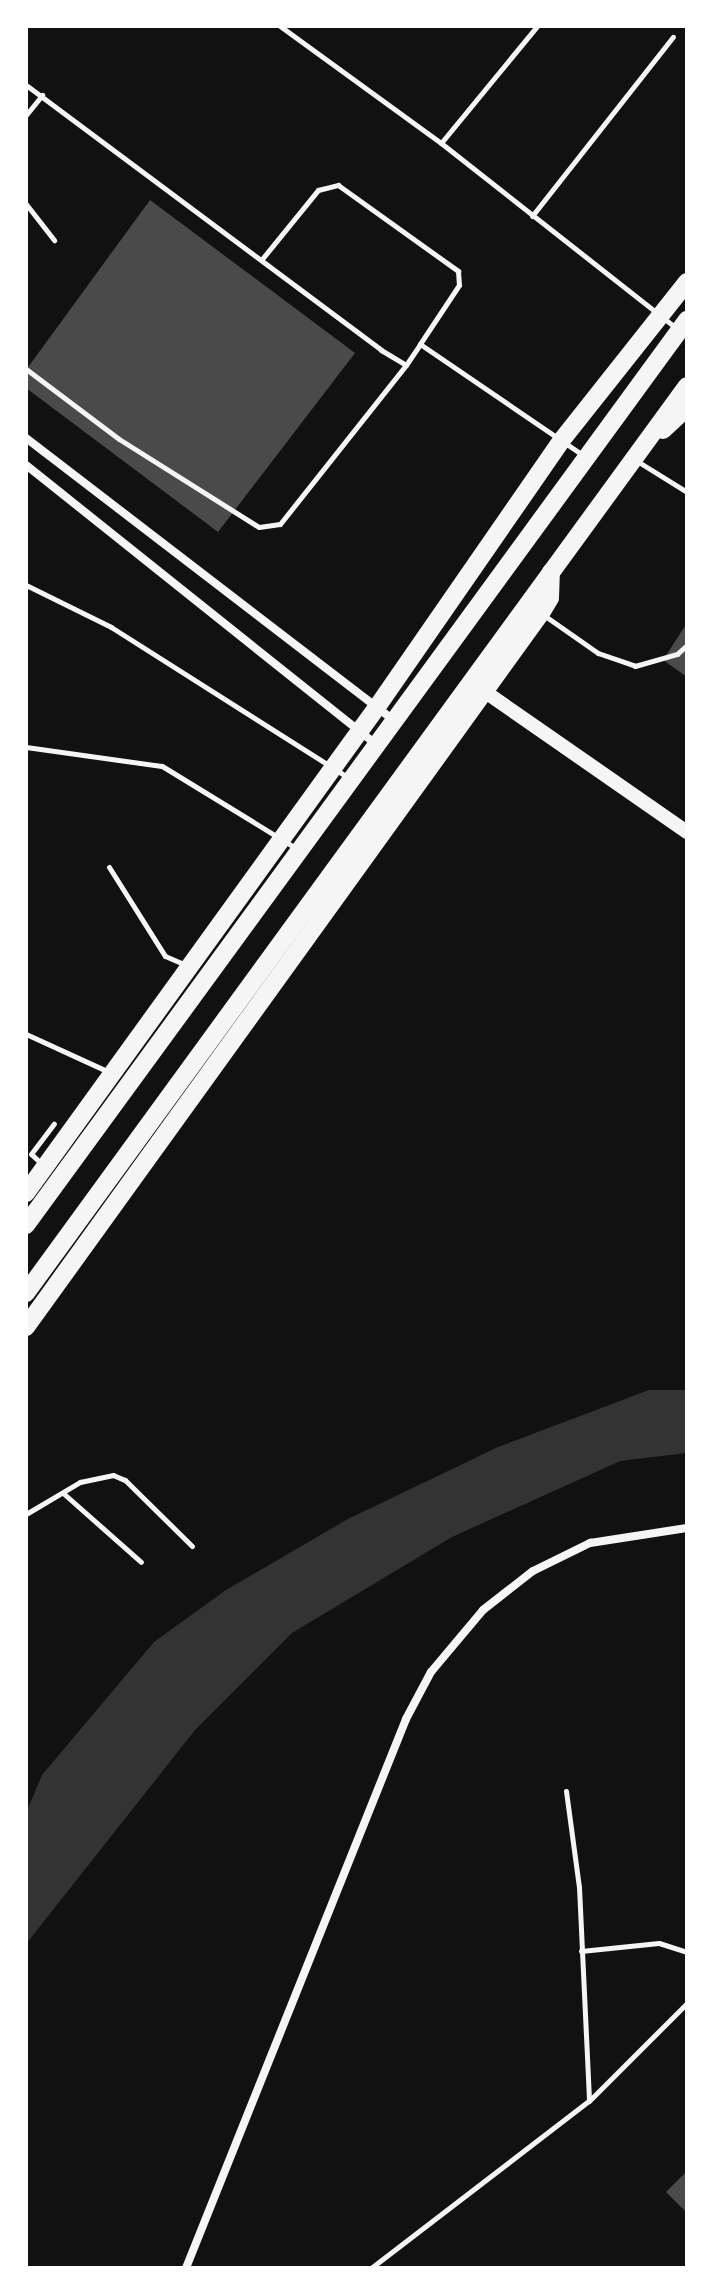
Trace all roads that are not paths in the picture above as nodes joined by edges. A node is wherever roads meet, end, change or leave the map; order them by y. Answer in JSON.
{"nodes":[{"id":1,"x":280,"y":26,"type":"edge"},
{"id":2,"x":537,"y":26,"type":"edge"},
{"id":3,"x":673,"y":37,"type":"dead end"},
{"id":4,"x":26,"y":85,"type":"edge"},
{"id":5,"x":42,"y":95,"type":"junction"},
{"id":6,"x":26,"y":115,"type":"edge"},
{"id":7,"x":441,"y":143,"type":"junction"},
{"id":8,"x":26,"y":204,"type":"edge"},
{"id":9,"x":532,"y":216,"type":"junction"},
{"id":10,"x":54,"y":240,"type":"dead end"},
{"id":11,"x":262,"y":259,"type":"junction"},
{"id":12,"x":687,"y":282,"type":"edge"},
{"id":13,"x":660,"y":315,"type":"junction"},
{"id":14,"x":683,"y":325,"type":"edge"},
{"id":15,"x":420,"y":344,"type":"junction"},
{"id":16,"x":406,"y":365,"type":"junction"},
{"id":17,"x":26,"y":369,"type":"edge"},
{"id":18,"x":687,"y":386,"type":"edge"},
{"id":19,"x":685,"y":414,"type":"edge"},
{"id":20,"x":26,"y":438,"type":"edge"},
{"id":21,"x":561,"y":441,"type":"junction"},
{"id":22,"x":639,"y":451,"type":"junction"},
{"id":23,"x":587,"y":458,"type":"junction"},
{"id":24,"x":26,"y":465,"type":"edge"},
{"id":25,"x":687,"y":492,"type":"edge"},
{"id":26,"x":551,"y":572,"type":"junction"},
{"id":27,"x":26,"y":585,"type":"edge"},
{"id":28,"x":541,"y":613,"type":"junction"},
{"id":29,"x":687,"y":645,"type":"edge"},
{"id":30,"x":478,"y":686,"type":"junction"},
{"id":31,"x":377,"y":707,"type":"junction"},
{"id":32,"x":395,"y":721,"type":"junction"},
{"id":33,"x":360,"y":731,"type":"junction"},
{"id":34,"x":379,"y":746,"type":"junction"},
{"id":35,"x":26,"y":747,"type":"edge"},
{"id":36,"x":333,"y":769,"type":"junction"},
{"id":37,"x":353,"y":781,"type":"junction"},
{"id":38,"x":687,"y":832,"type":"edge"},
{"id":39,"x":282,"y":839,"type":"junction"},
{"id":40,"x":300,"y":851,"type":"junction"},
{"id":41,"x":109,"y":867,"type":"dead end"},
{"id":42,"x":187,"y":965,"type":"junction"},
{"id":43,"x":202,"y":985,"type":"junction"},
{"id":44,"x":26,"y":1034,"type":"edge"},
{"id":45,"x":113,"y":1074,"type":"junction"},
{"id":46,"x":131,"y":1083,"type":"junction"},
{"id":47,"x":54,"y":1124,"type":"dead end"},
{"id":48,"x":54,"y":1172,"type":"junction"},
{"id":49,"x":26,"y":1193,"type":"edge"},
{"id":50,"x":26,"y":1225,"type":"edge"},
{"id":51,"x":26,"y":1293,"type":"edge"},
{"id":52,"x":26,"y":1327,"type":"edge"},
{"id":53,"x":63,"y":1493,"type":"junction"},
{"id":54,"x":26,"y":1514,"type":"edge"},
{"id":55,"x":687,"y":1528,"type":"edge"},
{"id":56,"x":192,"y":1546,"type":"dead end"},
{"id":57,"x":141,"y":1562,"type":"dead end"},
{"id":58,"x":566,"y":1791,"type":"dead end"},
{"id":59,"x":581,"y":1951,"type":"junction"},
{"id":60,"x":687,"y":1952,"type":"edge"},
{"id":61,"x":687,"y":2003,"type":"edge"},
{"id":62,"x":589,"y":2101,"type":"junction"},
{"id":63,"x":186,"y":2268,"type":"edge"},
{"id":64,"x":371,"y":2268,"type":"edge"}],
"edges":[{"from":1,"to":7,"type":"lane"},
{"from":2,"to":7,"type":"lane"},
{"from":3,"to":9,"type":"lane"},
{"from":4,"to":5,"type":"lane"},
{"from":5,"to":6,"type":"lane"},
{"from":5,"to":11,"type":"lane"},
{"from":7,"to":9,"type":"lane"},
{"from":8,"to":10,"type":"lane"},
{"from":9,"to":13,"type":"lane"},
{"from":11,"to":15,"type":"lane"},
{"from":11,"to":16,"type":"lane"},
{"from":12,"to":13,"type":"highway"},
{"from":13,"to":14,"type":"lane"},
{"from":13,"to":21,"type":"highway"},
{"from":14,"to":23,"type":"highway"},
{"from":15,"to":16,"type":"lane"},
{"from":15,"to":21,"type":"lane"},
{"from":16,"to":17,"type":"lane"},
{"from":18,"to":22,"type":"highway"},
{"from":19,"to":22,"type":"highway"},
{"from":20,"to":31,"type":"street"},
{"from":21,"to":23,"type":"lane"},
{"from":21,"to":31,"type":"highway"},
{"from":22,"to":25,"type":"lane"},
{"from":22,"to":26,"type":"highway"},
{"from":23,"to":32,"type":"highway"},
{"from":24,"to":33,"type":"street"},
{"from":26,"to":28,"type":"highway"},
{"from":26,"to":30,"type":"highway"},
{"from":27,"to":36,"type":"lane"},
{"from":28,"to":29,"type":"lane"},
{"from":28,"to":30,"type":"highway"},
{"from":30,"to":38,"type":"street"},
{"from":30,"to":51,"type":"highway"},
{"from":30,"to":52,"type":"highway"},
{"from":31,"to":32,"type":"street"},
{"from":31,"to":33,"type":"highway"},
{"from":32,"to":34,"type":"highway"},
{"from":33,"to":34,"type":"street"},
{"from":33,"to":36,"type":"highway"},
{"from":34,"to":37,"type":"highway"},
{"from":35,"to":39,"type":"lane"},
{"from":36,"to":37,"type":"lane"},
{"from":36,"to":39,"type":"highway"},
{"from":37,"to":40,"type":"highway"},
{"from":39,"to":40,"type":"lane"},
{"from":39,"to":42,"type":"highway"},
{"from":40,"to":43,"type":"highway"},
{"from":41,"to":42,"type":"lane"},
{"from":42,"to":43,"type":"lane"},
{"from":42,"to":45,"type":"highway"},
{"from":43,"to":46,"type":"highway"},
{"from":44,"to":45,"type":"lane"},
{"from":45,"to":46,"type":"lane"},
{"from":45,"to":48,"type":"highway"},
{"from":46,"to":48,"type":"highway"},
{"from":47,"to":48,"type":"lane"},
{"from":48,"to":49,"type":"highway"},
{"from":48,"to":50,"type":"highway"},
{"from":53,"to":54,"type":"lane"},
{"from":53,"to":56,"type":"lane"},
{"from":53,"to":57,"type":"lane"},
{"from":55,"to":63,"type":"street"},
{"from":58,"to":59,"type":"lane"},
{"from":59,"to":60,"type":"lane"},
{"from":59,"to":62,"type":"lane"},
{"from":61,"to":62,"type":"lane"},
{"from":62,"to":64,"type":"lane"}]}
